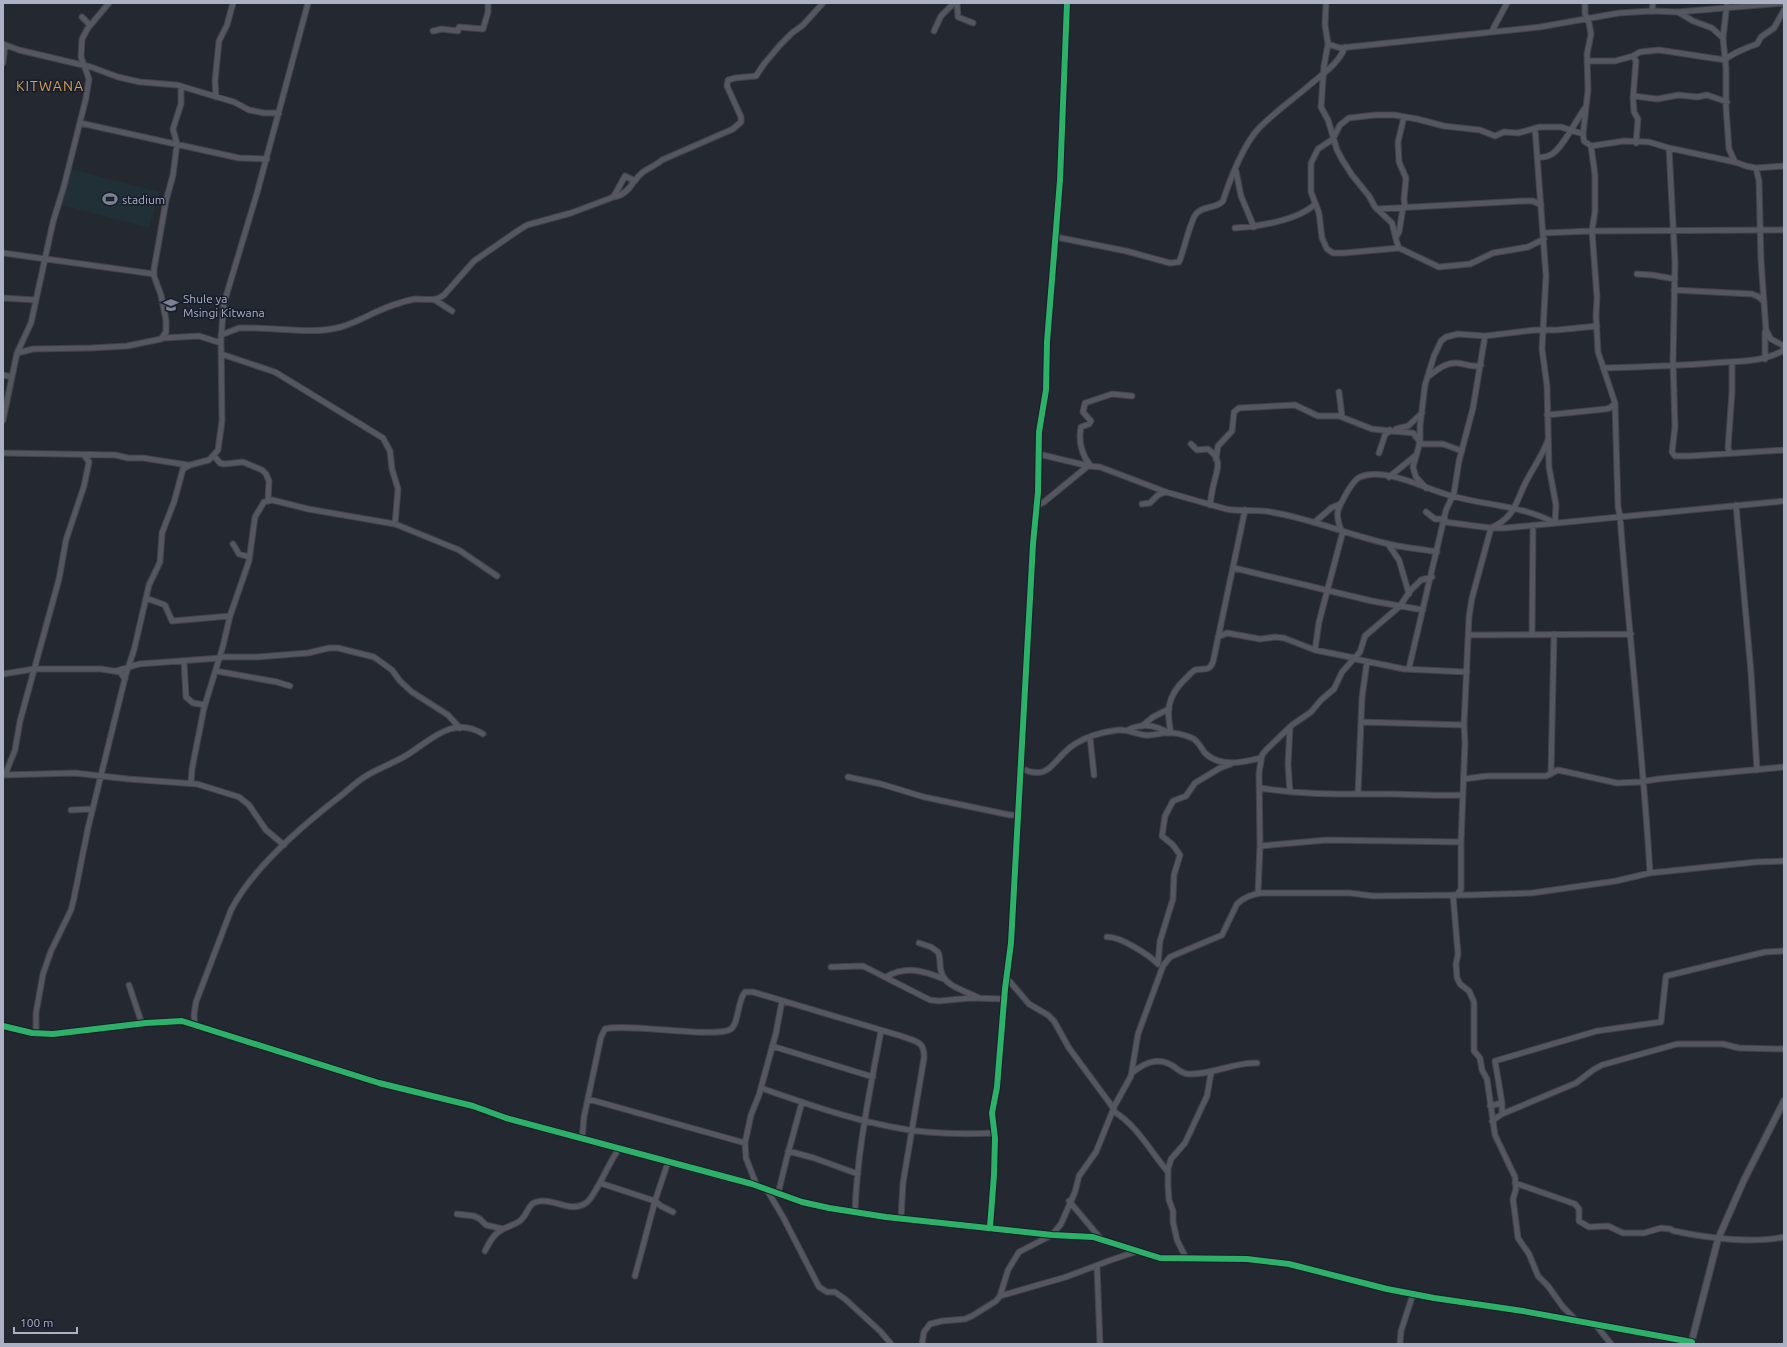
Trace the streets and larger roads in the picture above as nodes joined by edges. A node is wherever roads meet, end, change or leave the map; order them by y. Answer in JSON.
{"nodes":[{"id":1,"x":109,"y":3,"type":"edge"},
{"id":2,"x":233,"y":3,"type":"edge"},
{"id":3,"x":308,"y":3,"type":"edge"},
{"id":4,"x":488,"y":3,"type":"edge"},
{"id":5,"x":823,"y":3,"type":"edge"},
{"id":6,"x":954,"y":3,"type":"edge"},
{"id":7,"x":957,"y":3,"type":"edge"},
{"id":8,"x":1067,"y":3,"type":"edge"},
{"id":9,"x":1507,"y":3,"type":"edge"},
{"id":10,"x":1585,"y":3,"type":"edge"},
{"id":11,"x":1653,"y":3,"type":"edge"},
{"id":12,"x":1784,"y":3,"type":"edge"},
{"id":13,"x":1325,"y":4,"type":"edge"},
{"id":14,"x":1726,"y":5,"type":"edge"},
{"id":15,"x":1784,"y":10,"type":"edge"},
{"id":16,"x":1652,"y":11,"type":"junction"},
{"id":17,"x":1678,"y":12,"type":"junction"},
{"id":18,"x":82,"y":17,"type":"dead end"},
{"id":19,"x":1588,"y":19,"type":"junction"},
{"id":20,"x":973,"y":23,"type":"dead end"},
{"id":21,"x":90,"y":25,"type":"junction"},
{"id":22,"x":433,"y":31,"type":"dead end"},
{"id":23,"x":934,"y":31,"type":"dead end"},
{"id":24,"x":1492,"y":31,"type":"junction"},
{"id":25,"x":1723,"y":38,"type":"junction"},
{"id":26,"x":4,"y":44,"type":"edge"},
{"id":27,"x":1328,"y":44,"type":"junction"},
{"id":28,"x":1345,"y":48,"type":"junction"},
{"id":29,"x":1633,"y":56,"type":"junction"},
{"id":30,"x":1725,"y":60,"type":"junction"},
{"id":31,"x":1587,"y":61,"type":"junction"},
{"id":32,"x":3,"y":63,"type":"edge"},
{"id":33,"x":84,"y":66,"type":"junction"},
{"id":34,"x":1324,"y":73,"type":"junction"},
{"id":35,"x":181,"y":86,"type":"junction"},
{"id":36,"x":1634,"y":96,"type":"junction"},
{"id":37,"x":216,"y":97,"type":"junction"},
{"id":38,"x":1727,"y":102,"type":"junction"},
{"id":39,"x":1586,"y":107,"type":"junction"},
{"id":40,"x":279,"y":112,"type":"junction"},
{"id":41,"x":265,"y":113,"type":"junction"},
{"id":42,"x":1404,"y":117,"type":"junction"},
{"id":43,"x":80,"y":123,"type":"junction"},
{"id":44,"x":276,"y":123,"type":"junction"},
{"id":45,"x":1535,"y":128,"type":"junction"},
{"id":46,"x":1571,"y":130,"type":"junction"},
{"id":47,"x":1583,"y":134,"type":"junction"},
{"id":48,"x":1333,"y":139,"type":"junction"},
{"id":49,"x":1636,"y":143,"type":"junction"},
{"id":50,"x":177,"y":144,"type":"junction"},
{"id":51,"x":1591,"y":146,"type":"junction"},
{"id":52,"x":1669,"y":148,"type":"junction"},
{"id":53,"x":1537,"y":158,"type":"junction"},
{"id":54,"x":267,"y":159,"type":"junction"},
{"id":55,"x":1735,"y":162,"type":"junction"},
{"id":56,"x":1784,"y":166,"type":"edge"},
{"id":57,"x":1756,"y":168,"type":"junction"},
{"id":58,"x":1236,"y":170,"type":"junction"},
{"id":59,"x":634,"y":181,"type":"junction"},
{"id":60,"x":613,"y":197,"type":"junction"},
{"id":61,"x":1315,"y":204,"type":"junction"},
{"id":62,"x":1541,"y":205,"type":"junction"},
{"id":63,"x":1404,"y":208,"type":"junction"},
{"id":64,"x":1377,"y":209,"type":"junction"},
{"id":65,"x":1254,"y":227,"type":"junction"},
{"id":66,"x":1235,"y":228,"type":"dead end"},
{"id":67,"x":1760,"y":229,"type":"junction"},
{"id":68,"x":1673,"y":230,"type":"junction"},
{"id":69,"x":1784,"y":230,"type":"edge"},
{"id":70,"x":1592,"y":231,"type":"junction"},
{"id":71,"x":1543,"y":233,"type":"junction"},
{"id":72,"x":1056,"y":237,"type":"junction"},
{"id":73,"x":1396,"y":237,"type":"junction"},
{"id":74,"x":1544,"y":239,"type":"junction"},
{"id":75,"x":1399,"y":248,"type":"junction"},
{"id":76,"x":3,"y":253,"type":"edge"},
{"id":77,"x":44,"y":259,"type":"junction"},
{"id":78,"x":154,"y":274,"type":"junction"},
{"id":79,"x":1637,"y":274,"type":"dead end"},
{"id":80,"x":1675,"y":279,"type":"junction"},
{"id":81,"x":1763,"y":284,"type":"junction"},
{"id":82,"x":1674,"y":290,"type":"junction"},
{"id":83,"x":1752,"y":294,"type":"junction"},
{"id":84,"x":3,"y":298,"type":"edge"},
{"id":85,"x":36,"y":300,"type":"junction"},
{"id":86,"x":435,"y":300,"type":"junction"},
{"id":87,"x":1764,"y":302,"type":"junction"},
{"id":88,"x":452,"y":311,"type":"dead end"},
{"id":89,"x":1596,"y":326,"type":"junction"},
{"id":90,"x":1543,"y":330,"type":"junction"},
{"id":91,"x":1766,"y":330,"type":"junction"},
{"id":92,"x":221,"y":335,"type":"junction"},
{"id":93,"x":1485,"y":336,"type":"junction"},
{"id":94,"x":163,"y":338,"type":"junction"},
{"id":95,"x":221,"y":343,"type":"junction"},
{"id":96,"x":1784,"y":346,"type":"edge"},
{"id":97,"x":1784,"y":350,"type":"edge"},
{"id":98,"x":17,"y":353,"type":"junction"},
{"id":99,"x":221,"y":354,"type":"junction"},
{"id":100,"x":1765,"y":359,"type":"junction"},
{"id":101,"x":1733,"y":362,"type":"junction"},
{"id":102,"x":1481,"y":365,"type":"junction"},
{"id":103,"x":1673,"y":366,"type":"junction"},
{"id":104,"x":1603,"y":368,"type":"junction"},
{"id":105,"x":3,"y":375,"type":"edge"},
{"id":106,"x":1428,"y":376,"type":"junction"},
{"id":107,"x":12,"y":377,"type":"junction"},
{"id":108,"x":1339,"y":392,"type":"dead end"},
{"id":109,"x":1132,"y":396,"type":"dead end"},
{"id":110,"x":1615,"y":402,"type":"junction"},
{"id":111,"x":4,"y":412,"type":"edge"},
{"id":112,"x":1422,"y":414,"type":"junction"},
{"id":113,"x":1547,"y":415,"type":"junction"},
{"id":114,"x":1342,"y":417,"type":"junction"},
{"id":115,"x":3,"y":420,"type":"edge"},
{"id":116,"x":1390,"y":430,"type":"junction"},
{"id":117,"x":1548,"y":437,"type":"junction"},
{"id":118,"x":1419,"y":443,"type":"junction"},
{"id":119,"x":1191,"y":444,"type":"dead end"},
{"id":120,"x":1784,"y":450,"type":"edge"},
{"id":121,"x":1462,"y":451,"type":"junction"},
{"id":122,"x":4,"y":453,"type":"edge"},
{"id":123,"x":1379,"y":453,"type":"dead end"},
{"id":124,"x":1730,"y":453,"type":"junction"},
{"id":125,"x":1038,"y":454,"type":"junction"},
{"id":126,"x":1417,"y":454,"type":"junction"},
{"id":127,"x":84,"y":455,"type":"junction"},
{"id":128,"x":214,"y":456,"type":"junction"},
{"id":129,"x":1216,"y":459,"type":"junction"},
{"id":130,"x":188,"y":465,"type":"junction"},
{"id":131,"x":1090,"y":466,"type":"junction"},
{"id":132,"x":1389,"y":477,"type":"junction"},
{"id":133,"x":1427,"y":488,"type":"junction"},
{"id":134,"x":1166,"y":492,"type":"junction"},
{"id":135,"x":1453,"y":497,"type":"junction"},
{"id":136,"x":268,"y":500,"type":"junction"},
{"id":137,"x":1784,"y":501,"type":"edge"},
{"id":138,"x":1142,"y":504,"type":"dead end"},
{"id":139,"x":1340,"y":504,"type":"junction"},
{"id":140,"x":1210,"y":505,"type":"junction"},
{"id":141,"x":1736,"y":505,"type":"junction"},
{"id":142,"x":1036,"y":506,"type":"junction"},
{"id":143,"x":1515,"y":507,"type":"junction"},
{"id":144,"x":1246,"y":510,"type":"junction"},
{"id":145,"x":1426,"y":512,"type":"dead end"},
{"id":146,"x":1620,"y":516,"type":"junction"},
{"id":147,"x":1445,"y":521,"type":"junction"},
{"id":148,"x":1315,"y":522,"type":"junction"},
{"id":149,"x":1555,"y":523,"type":"junction"},
{"id":150,"x":395,"y":524,"type":"junction"},
{"id":151,"x":1533,"y":525,"type":"junction"},
{"id":152,"x":1491,"y":528,"type":"junction"},
{"id":153,"x":1342,"y":530,"type":"junction"},
{"id":154,"x":233,"y":544,"type":"dead end"},
{"id":155,"x":1387,"y":544,"type":"junction"},
{"id":156,"x":1437,"y":552,"type":"junction"},
{"id":157,"x":249,"y":557,"type":"junction"},
{"id":158,"x":1234,"y":568,"type":"junction"},
{"id":159,"x":497,"y":576,"type":"dead end"},
{"id":160,"x":1432,"y":577,"type":"junction"},
{"id":161,"x":1327,"y":590,"type":"junction"},
{"id":162,"x":1409,"y":594,"type":"junction"},
{"id":163,"x":146,"y":598,"type":"junction"},
{"id":164,"x":1400,"y":606,"type":"junction"},
{"id":165,"x":1423,"y":610,"type":"junction"},
{"id":166,"x":230,"y":616,"type":"junction"},
{"id":167,"x":1532,"y":634,"type":"junction"},
{"id":168,"x":1554,"y":634,"type":"junction"},
{"id":169,"x":1631,"y":634,"type":"junction"},
{"id":170,"x":1469,"y":635,"type":"junction"},
{"id":171,"x":1218,"y":637,"type":"junction"},
{"id":172,"x":1315,"y":650,"type":"junction"},
{"id":173,"x":220,"y":658,"type":"junction"},
{"id":174,"x":1355,"y":658,"type":"junction"},
{"id":175,"x":184,"y":661,"type":"junction"},
{"id":176,"x":1367,"y":662,"type":"junction"},
{"id":177,"x":128,"y":668,"type":"junction"},
{"id":178,"x":1409,"y":668,"type":"junction"},
{"id":179,"x":34,"y":669,"type":"junction"},
{"id":180,"x":116,"y":671,"type":"junction"},
{"id":181,"x":216,"y":671,"type":"junction"},
{"id":182,"x":1467,"y":672,"type":"junction"},
{"id":183,"x":3,"y":674,"type":"edge"},
{"id":184,"x":125,"y":679,"type":"junction"},
{"id":185,"x":290,"y":686,"type":"dead end"},
{"id":186,"x":205,"y":705,"type":"junction"},
{"id":187,"x":1169,"y":709,"type":"junction"},
{"id":188,"x":1361,"y":722,"type":"junction"},
{"id":189,"x":1464,"y":725,"type":"junction"},
{"id":190,"x":1142,"y":726,"type":"junction"},
{"id":191,"x":1290,"y":727,"type":"junction"},
{"id":192,"x":460,"y":728,"type":"junction"},
{"id":193,"x":1128,"y":730,"type":"junction"},
{"id":194,"x":1170,"y":733,"type":"junction"},
{"id":195,"x":483,"y":734,"type":"dead end"},
{"id":196,"x":1090,"y":737,"type":"junction"},
{"id":197,"x":1261,"y":758,"type":"junction"},
{"id":198,"x":1232,"y":764,"type":"junction"},
{"id":199,"x":1784,"y":767,"type":"edge"},
{"id":200,"x":1020,"y":768,"type":"junction"},
{"id":201,"x":1757,"y":770,"type":"junction"},
{"id":202,"x":1551,"y":774,"type":"junction"},
{"id":203,"x":4,"y":775,"type":"edge"},
{"id":204,"x":1094,"y":775,"type":"dead end"},
{"id":205,"x":101,"y":776,"type":"junction"},
{"id":206,"x":848,"y":777,"type":"dead end"},
{"id":207,"x":1464,"y":779,"type":"junction"},
{"id":208,"x":1645,"y":781,"type":"junction"},
{"id":209,"x":191,"y":783,"type":"junction"},
{"id":210,"x":1260,"y":788,"type":"junction"},
{"id":211,"x":1290,"y":792,"type":"junction"},
{"id":212,"x":1358,"y":794,"type":"junction"},
{"id":213,"x":1462,"y":795,"type":"junction"},
{"id":214,"x":92,"y":809,"type":"junction"},
{"id":215,"x":71,"y":810,"type":"dead end"},
{"id":216,"x":1017,"y":815,"type":"junction"},
{"id":217,"x":1461,"y":842,"type":"junction"},
{"id":218,"x":284,"y":845,"type":"junction"},
{"id":219,"x":1260,"y":846,"type":"junction"},
{"id":220,"x":1784,"y":861,"type":"edge"},
{"id":221,"x":1650,"y":873,"type":"junction"},
{"id":222,"x":1258,"y":893,"type":"junction"},
{"id":223,"x":1455,"y":895,"type":"junction"},
{"id":224,"x":1107,"y":937,"type":"dead end"},
{"id":225,"x":919,"y":943,"type":"dead end"},
{"id":226,"x":1784,"y":951,"type":"edge"},
{"id":227,"x":1158,"y":963,"type":"junction"},
{"id":228,"x":831,"y":967,"type":"dead end"},
{"id":229,"x":1162,"y":968,"type":"junction"},
{"id":230,"x":886,"y":977,"type":"junction"},
{"id":231,"x":1006,"y":977,"type":"junction"},
{"id":232,"x":944,"y":979,"type":"junction"},
{"id":233,"x":128,"y":985,"type":"dead end"},
{"id":234,"x":980,"y":999,"type":"junction"},
{"id":235,"x":1004,"y":999,"type":"junction"},
{"id":236,"x":782,"y":1000,"type":"junction"},
{"id":237,"x":142,"y":1024,"type":"junction"},
{"id":238,"x":3,"y":1026,"type":"edge"},
{"id":239,"x":195,"y":1026,"type":"junction"},
{"id":240,"x":881,"y":1031,"type":"junction"},
{"id":241,"x":36,"y":1034,"type":"junction"},
{"id":242,"x":772,"y":1046,"type":"junction"},
{"id":243,"x":1784,"y":1049,"type":"edge"},
{"id":244,"x":1257,"y":1063,"type":"dead end"},
{"id":245,"x":1133,"y":1072,"type":"junction"},
{"id":246,"x":1211,"y":1073,"type":"junction"},
{"id":247,"x":873,"y":1077,"type":"junction"},
{"id":248,"x":761,"y":1088,"type":"junction"},
{"id":249,"x":588,"y":1098,"type":"junction"},
{"id":250,"x":1784,"y":1101,"type":"edge"},
{"id":251,"x":802,"y":1102,"type":"junction"},
{"id":252,"x":1502,"y":1103,"type":"junction"},
{"id":253,"x":1490,"y":1106,"type":"junction"},
{"id":254,"x":1113,"y":1110,"type":"junction"},
{"id":255,"x":1502,"y":1114,"type":"junction"},
{"id":256,"x":865,"y":1121,"type":"junction"},
{"id":257,"x":1492,"y":1121,"type":"junction"},
{"id":258,"x":912,"y":1130,"type":"junction"},
{"id":259,"x":994,"y":1133,"type":"junction"},
{"id":260,"x":582,"y":1139,"type":"junction"},
{"id":261,"x":745,"y":1143,"type":"junction"},
{"id":262,"x":619,"y":1149,"type":"junction"},
{"id":263,"x":788,"y":1151,"type":"junction"},
{"id":264,"x":668,"y":1162,"type":"junction"},
{"id":265,"x":1168,"y":1172,"type":"junction"},
{"id":266,"x":858,"y":1174,"type":"junction"},
{"id":267,"x":1516,"y":1182,"type":"junction"},
{"id":268,"x":600,"y":1183,"type":"junction"},
{"id":269,"x":757,"y":1186,"type":"junction"},
{"id":270,"x":767,"y":1190,"type":"junction"},
{"id":271,"x":778,"y":1194,"type":"junction"},
{"id":272,"x":655,"y":1201,"type":"junction"},
{"id":273,"x":1069,"y":1201,"type":"junction"},
{"id":274,"x":673,"y":1212,"type":"dead end"},
{"id":275,"x":855,"y":1212,"type":"junction"},
{"id":276,"x":457,"y":1214,"type":"dead end"},
{"id":277,"x":901,"y":1218,"type":"junction"},
{"id":278,"x":990,"y":1227,"type":"junction"},
{"id":279,"x":504,"y":1229,"type":"junction"},
{"id":280,"x":1052,"y":1235,"type":"junction"},
{"id":281,"x":1784,"y":1237,"type":"edge"},
{"id":282,"x":1718,"y":1238,"type":"junction"},
{"id":283,"x":1101,"y":1239,"type":"junction"},
{"id":284,"x":486,"y":1251,"type":"dead end"},
{"id":285,"x":1138,"y":1251,"type":"junction"},
{"id":286,"x":1186,"y":1258,"type":"junction"},
{"id":287,"x":1097,"y":1266,"type":"junction"},
{"id":288,"x":635,"y":1276,"type":"dead end"},
{"id":289,"x":1414,"y":1294,"type":"junction"},
{"id":290,"x":1000,"y":1296,"type":"junction"},
{"id":291,"x":1578,"y":1322,"type":"junction"},
{"id":292,"x":1595,"y":1324,"type":"junction"},
{"id":293,"x":1691,"y":1343,"type":"edge"},
{"id":294,"x":890,"y":1344,"type":"edge"},
{"id":295,"x":922,"y":1344,"type":"edge"},
{"id":296,"x":1100,"y":1344,"type":"edge"},
{"id":297,"x":1400,"y":1344,"type":"edge"},
{"id":298,"x":1612,"y":1344,"type":"edge"}],
"edges":[{"from":1,"to":21,"type":"street"},
{"from":2,"to":37,"type":"street"},
{"from":3,"to":40,"type":"street"},
{"from":4,"to":22,"type":"street"},
{"from":5,"to":59,"type":"street"},
{"from":6,"to":23,"type":"street"},
{"from":7,"to":20,"type":"street"},
{"from":8,"to":72,"type":"street"},
{"from":9,"to":24,"type":"street"},
{"from":10,"to":19,"type":"street"},
{"from":11,"to":16,"type":"street"},
{"from":12,"to":14,"type":"street"},
{"from":13,"to":27,"type":"street"},
{"from":14,"to":17,"type":"street"},
{"from":14,"to":25,"type":"street"},
{"from":15,"to":30,"type":"street"},
{"from":16,"to":17,"type":"street"},
{"from":16,"to":19,"type":"street"},
{"from":17,"to":25,"type":"street"},
{"from":18,"to":21,"type":"street"},
{"from":19,"to":24,"type":"street"},
{"from":19,"to":31,"type":"street"},
{"from":21,"to":33,"type":"street"},
{"from":24,"to":28,"type":"street"},
{"from":25,"to":30,"type":"street"},
{"from":26,"to":32,"type":"street"},
{"from":26,"to":33,"type":"street"},
{"from":27,"to":28,"type":"street"},
{"from":27,"to":34,"type":"street"},
{"from":28,"to":34,"type":"street"},
{"from":29,"to":30,"type":"street"},
{"from":29,"to":31,"type":"street"},
{"from":29,"to":36,"type":"street"},
{"from":30,"to":38,"type":"street"},
{"from":31,"to":39,"type":"street"},
{"from":33,"to":35,"type":"street"},
{"from":33,"to":43,"type":"street"},
{"from":34,"to":48,"type":"street"},
{"from":34,"to":58,"type":"street"},
{"from":35,"to":37,"type":"street"},
{"from":35,"to":50,"type":"street"},
{"from":36,"to":38,"type":"street"},
{"from":36,"to":49,"type":"street"},
{"from":37,"to":41,"type":"street"},
{"from":38,"to":55,"type":"street"},
{"from":39,"to":46,"type":"street"},
{"from":39,"to":47,"type":"street"},
{"from":40,"to":41,"type":"street"},
{"from":40,"to":44,"type":"street"},
{"from":41,"to":44,"type":"street"},
{"from":42,"to":45,"type":"street"},
{"from":42,"to":48,"type":"street"},
{"from":42,"to":63,"type":"street"},
{"from":43,"to":50,"type":"street"},
{"from":43,"to":77,"type":"street"},
{"from":44,"to":54,"type":"street"},
{"from":45,"to":46,"type":"street"},
{"from":45,"to":53,"type":"street"},
{"from":46,"to":47,"type":"street"},
{"from":46,"to":53,"type":"street"},
{"from":47,"to":51,"type":"street"},
{"from":48,"to":61,"type":"street"},
{"from":48,"to":64,"type":"street"},
{"from":49,"to":51,"type":"street"},
{"from":49,"to":52,"type":"street"},
{"from":50,"to":54,"type":"street"},
{"from":50,"to":78,"type":"street"},
{"from":51,"to":70,"type":"street"},
{"from":52,"to":55,"type":"street"},
{"from":52,"to":68,"type":"street"},
{"from":53,"to":62,"type":"street"},
{"from":54,"to":92,"type":"street"},
{"from":55,"to":57,"type":"street"},
{"from":56,"to":57,"type":"street"},
{"from":57,"to":67,"type":"street"},
{"from":58,"to":65,"type":"street"},
{"from":58,"to":72,"type":"street"},
{"from":59,"to":60,"type":"street"},
{"from":59,"to":60,"type":"street"},
{"from":60,"to":86,"type":"street"},
{"from":61,"to":65,"type":"street"},
{"from":61,"to":75,"type":"street"},
{"from":62,"to":63,"type":"street"},
{"from":62,"to":71,"type":"street"},
{"from":63,"to":64,"type":"street"},
{"from":63,"to":73,"type":"street"},
{"from":64,"to":73,"type":"street"},
{"from":65,"to":66,"type":"street"},
{"from":67,"to":68,"type":"street"},
{"from":67,"to":69,"type":"street"},
{"from":67,"to":81,"type":"street"},
{"from":68,"to":70,"type":"street"},
{"from":68,"to":80,"type":"street"},
{"from":70,"to":71,"type":"street"},
{"from":70,"to":89,"type":"street"},
{"from":71,"to":74,"type":"street"},
{"from":72,"to":125,"type":"street"},
{"from":73,"to":75,"type":"street"},
{"from":74,"to":75,"type":"street"},
{"from":74,"to":90,"type":"street"},
{"from":76,"to":77,"type":"street"},
{"from":77,"to":78,"type":"street"},
{"from":77,"to":85,"type":"street"},
{"from":78,"to":94,"type":"street"},
{"from":79,"to":80,"type":"street"},
{"from":80,"to":82,"type":"street"},
{"from":81,"to":83,"type":"street"},
{"from":81,"to":87,"type":"street"},
{"from":82,"to":83,"type":"street"},
{"from":82,"to":103,"type":"street"},
{"from":83,"to":87,"type":"street"},
{"from":84,"to":85,"type":"street"},
{"from":85,"to":98,"type":"street"},
{"from":86,"to":88,"type":"street"},
{"from":86,"to":92,"type":"street"},
{"from":87,"to":91,"type":"street"},
{"from":89,"to":90,"type":"street"},
{"from":89,"to":104,"type":"street"},
{"from":90,"to":93,"type":"street"},
{"from":90,"to":113,"type":"street"},
{"from":91,"to":96,"type":"street"},
{"from":91,"to":100,"type":"street"},
{"from":92,"to":95,"type":"street"},
{"from":93,"to":102,"type":"street"},
{"from":93,"to":106,"type":"street"},
{"from":94,"to":95,"type":"street"},
{"from":94,"to":98,"type":"street"},
{"from":95,"to":99,"type":"street"},
{"from":97,"to":100,"type":"street"},
{"from":98,"to":107,"type":"street"},
{"from":99,"to":128,"type":"street"},
{"from":99,"to":150,"type":"street"},
{"from":100,"to":101,"type":"street"},
{"from":101,"to":103,"type":"street"},
{"from":101,"to":124,"type":"street"},
{"from":102,"to":106,"type":"street"},
{"from":102,"to":121,"type":"street"},
{"from":103,"to":104,"type":"street"},
{"from":103,"to":124,"type":"street"},
{"from":104,"to":110,"type":"street"},
{"from":105,"to":107,"type":"street"},
{"from":106,"to":112,"type":"street"},
{"from":107,"to":111,"type":"street"},
{"from":108,"to":114,"type":"street"},
{"from":109,"to":131,"type":"street"},
{"from":110,"to":113,"type":"street"},
{"from":110,"to":146,"type":"street"},
{"from":111,"to":115,"type":"street"},
{"from":112,"to":116,"type":"street"},
{"from":112,"to":118,"type":"street"},
{"from":113,"to":117,"type":"street"},
{"from":114,"to":116,"type":"street"},
{"from":114,"to":129,"type":"street"},
{"from":116,"to":118,"type":"street"},
{"from":116,"to":123,"type":"street"},
{"from":117,"to":143,"type":"street"},
{"from":117,"to":149,"type":"street"},
{"from":118,"to":121,"type":"street"},
{"from":118,"to":126,"type":"street"},
{"from":119,"to":129,"type":"street"},
{"from":120,"to":124,"type":"street"},
{"from":121,"to":135,"type":"street"},
{"from":122,"to":127,"type":"street"},
{"from":125,"to":131,"type":"street"},
{"from":125,"to":142,"type":"street"},
{"from":126,"to":132,"type":"street"},
{"from":126,"to":133,"type":"street"},
{"from":127,"to":130,"type":"street"},
{"from":127,"to":179,"type":"street"},
{"from":128,"to":130,"type":"street"},
{"from":128,"to":136,"type":"street"},
{"from":129,"to":140,"type":"street"},
{"from":130,"to":163,"type":"street"},
{"from":131,"to":134,"type":"street"},
{"from":131,"to":142,"type":"street"},
{"from":132,"to":133,"type":"street"},
{"from":132,"to":139,"type":"street"},
{"from":133,"to":135,"type":"street"},
{"from":134,"to":138,"type":"street"},
{"from":134,"to":140,"type":"street"},
{"from":135,"to":143,"type":"street"},
{"from":135,"to":147,"type":"street"},
{"from":136,"to":150,"type":"street"},
{"from":136,"to":157,"type":"street"},
{"from":137,"to":141,"type":"street"},
{"from":139,"to":148,"type":"street"},
{"from":139,"to":153,"type":"street"},
{"from":140,"to":144,"type":"street"},
{"from":141,"to":146,"type":"street"},
{"from":141,"to":201,"type":"street"},
{"from":142,"to":200,"type":"street"},
{"from":143,"to":149,"type":"street"},
{"from":143,"to":152,"type":"street"},
{"from":144,"to":148,"type":"street"},
{"from":144,"to":158,"type":"street"},
{"from":145,"to":147,"type":"street"},
{"from":146,"to":149,"type":"street"},
{"from":146,"to":169,"type":"street"},
{"from":147,"to":152,"type":"street"},
{"from":147,"to":156,"type":"street"},
{"from":148,"to":153,"type":"street"},
{"from":149,"to":151,"type":"street"},
{"from":150,"to":159,"type":"street"},
{"from":151,"to":152,"type":"street"},
{"from":151,"to":167,"type":"street"},
{"from":152,"to":170,"type":"street"},
{"from":153,"to":155,"type":"street"},
{"from":153,"to":161,"type":"street"},
{"from":154,"to":157,"type":"street"},
{"from":155,"to":156,"type":"street"},
{"from":155,"to":162,"type":"street"},
{"from":156,"to":160,"type":"street"},
{"from":157,"to":166,"type":"street"},
{"from":158,"to":161,"type":"street"},
{"from":158,"to":171,"type":"street"},
{"from":160,"to":162,"type":"street"},
{"from":160,"to":165,"type":"street"},
{"from":161,"to":164,"type":"street"},
{"from":161,"to":172,"type":"street"},
{"from":162,"to":164,"type":"street"},
{"from":163,"to":166,"type":"street"},
{"from":163,"to":177,"type":"street"},
{"from":164,"to":165,"type":"street"},
{"from":164,"to":174,"type":"street"},
{"from":165,"to":178,"type":"street"},
{"from":166,"to":173,"type":"street"},
{"from":167,"to":168,"type":"street"},
{"from":167,"to":170,"type":"street"},
{"from":168,"to":169,"type":"street"},
{"from":168,"to":202,"type":"street"},
{"from":169,"to":208,"type":"street"},
{"from":170,"to":182,"type":"street"},
{"from":171,"to":172,"type":"street"},
{"from":171,"to":187,"type":"street"},
{"from":172,"to":174,"type":"street"},
{"from":173,"to":175,"type":"street"},
{"from":173,"to":181,"type":"street"},
{"from":173,"to":192,"type":"street"},
{"from":174,"to":176,"type":"street"},
{"from":174,"to":191,"type":"street"},
{"from":175,"to":177,"type":"street"},
{"from":175,"to":186,"type":"street"},
{"from":176,"to":178,"type":"street"},
{"from":176,"to":188,"type":"street"},
{"from":177,"to":180,"type":"street"},
{"from":177,"to":184,"type":"street"},
{"from":178,"to":182,"type":"street"},
{"from":179,"to":180,"type":"street"},
{"from":179,"to":183,"type":"street"},
{"from":179,"to":203,"type":"street"},
{"from":180,"to":184,"type":"street"},
{"from":181,"to":185,"type":"street"},
{"from":181,"to":186,"type":"street"},
{"from":182,"to":189,"type":"street"},
{"from":184,"to":205,"type":"street"},
{"from":186,"to":209,"type":"street"},
{"from":187,"to":190,"type":"street"},
{"from":187,"to":194,"type":"street"},
{"from":188,"to":189,"type":"street"},
{"from":188,"to":212,"type":"street"},
{"from":189,"to":207,"type":"street"},
{"from":190,"to":193,"type":"street"},
{"from":190,"to":194,"type":"street"},
{"from":191,"to":197,"type":"street"},
{"from":191,"to":211,"type":"street"},
{"from":192,"to":195,"type":"street"},
{"from":192,"to":218,"type":"street"},
{"from":193,"to":194,"type":"street"},
{"from":193,"to":196,"type":"street"},
{"from":194,"to":198,"type":"street"},
{"from":196,"to":200,"type":"street"},
{"from":196,"to":204,"type":"street"},
{"from":197,"to":198,"type":"street"},
{"from":197,"to":210,"type":"street"},
{"from":198,"to":227,"type":"street"},
{"from":199,"to":201,"type":"street"},
{"from":200,"to":216,"type":"street"},
{"from":201,"to":208,"type":"street"},
{"from":202,"to":207,"type":"street"},
{"from":202,"to":208,"type":"street"},
{"from":203,"to":205,"type":"street"},
{"from":205,"to":209,"type":"street"},
{"from":205,"to":214,"type":"street"},
{"from":206,"to":216,"type":"street"},
{"from":207,"to":213,"type":"street"},
{"from":208,"to":221,"type":"street"},
{"from":209,"to":218,"type":"street"},
{"from":210,"to":211,"type":"street"},
{"from":210,"to":219,"type":"street"},
{"from":211,"to":212,"type":"street"},
{"from":212,"to":213,"type":"street"},
{"from":213,"to":217,"type":"street"},
{"from":214,"to":215,"type":"street"},
{"from":214,"to":241,"type":"street"},
{"from":216,"to":231,"type":"street"},
{"from":217,"to":219,"type":"street"},
{"from":217,"to":223,"type":"street"},
{"from":218,"to":239,"type":"street"},
{"from":219,"to":222,"type":"street"},
{"from":220,"to":221,"type":"street"},
{"from":221,"to":223,"type":"street"},
{"from":222,"to":223,"type":"street"},
{"from":222,"to":229,"type":"street"},
{"from":223,"to":253,"type":"street"},
{"from":224,"to":227,"type":"street"},
{"from":225,"to":232,"type":"street"},
{"from":226,"to":252,"type":"street"},
{"from":227,"to":229,"type":"street"},
{"from":228,"to":230,"type":"street"},
{"from":229,"to":245,"type":"street"},
{"from":230,"to":232,"type":"street"},
{"from":230,"to":234,"type":"street"},
{"from":231,"to":235,"type":"street"},
{"from":231,"to":254,"type":"street"},
{"from":232,"to":234,"type":"street"},
{"from":233,"to":237,"type":"street"},
{"from":234,"to":235,"type":"street"},
{"from":235,"to":259,"type":"street"},
{"from":236,"to":240,"type":"street"},
{"from":236,"to":242,"type":"street"},
{"from":236,"to":249,"type":"street"},
{"from":237,"to":239,"type":"street"},
{"from":237,"to":241,"type":"street"},
{"from":238,"to":241,"type":"street"},
{"from":239,"to":260,"type":"street"},
{"from":240,"to":247,"type":"street"},
{"from":240,"to":258,"type":"street"},
{"from":242,"to":247,"type":"street"},
{"from":242,"to":248,"type":"street"},
{"from":243,"to":255,"type":"street"},
{"from":244,"to":246,"type":"street"},
{"from":245,"to":246,"type":"street"},
{"from":245,"to":254,"type":"street"},
{"from":246,"to":265,"type":"street"},
{"from":247,"to":256,"type":"street"},
{"from":248,"to":251,"type":"street"},
{"from":248,"to":261,"type":"street"},
{"from":249,"to":260,"type":"street"},
{"from":249,"to":261,"type":"street"},
{"from":250,"to":282,"type":"street"},
{"from":251,"to":256,"type":"street"},
{"from":251,"to":263,"type":"street"},
{"from":252,"to":253,"type":"street"},
{"from":252,"to":255,"type":"street"},
{"from":253,"to":257,"type":"street"},
{"from":254,"to":265,"type":"street"},
{"from":254,"to":273,"type":"street"},
{"from":255,"to":257,"type":"street"},
{"from":256,"to":258,"type":"street"},
{"from":256,"to":266,"type":"street"},
{"from":257,"to":267,"type":"street"},
{"from":258,"to":259,"type":"street"},
{"from":258,"to":277,"type":"street"},
{"from":259,"to":278,"type":"street"},
{"from":260,"to":262,"type":"street"},
{"from":261,"to":269,"type":"street"},
{"from":262,"to":264,"type":"street"},
{"from":262,"to":268,"type":"street"},
{"from":263,"to":266,"type":"street"},
{"from":263,"to":271,"type":"street"},
{"from":264,"to":269,"type":"street"},
{"from":264,"to":272,"type":"street"},
{"from":265,"to":286,"type":"street"},
{"from":266,"to":275,"type":"street"},
{"from":267,"to":282,"type":"street"},
{"from":267,"to":291,"type":"street"},
{"from":268,"to":272,"type":"street"},
{"from":268,"to":279,"type":"street"},
{"from":269,"to":270,"type":"street"},
{"from":270,"to":271,"type":"street"},
{"from":270,"to":294,"type":"street"},
{"from":271,"to":275,"type":"street"},
{"from":272,"to":274,"type":"street"},
{"from":272,"to":288,"type":"street"},
{"from":273,"to":280,"type":"street"},
{"from":273,"to":283,"type":"street"},
{"from":275,"to":277,"type":"street"},
{"from":276,"to":279,"type":"street"},
{"from":277,"to":278,"type":"street"},
{"from":278,"to":280,"type":"street"},
{"from":279,"to":284,"type":"street"},
{"from":280,"to":283,"type":"street"},
{"from":280,"to":290,"type":"street"},
{"from":281,"to":282,"type":"street"},
{"from":282,"to":293,"type":"street"},
{"from":283,"to":285,"type":"street"},
{"from":285,"to":286,"type":"street"},
{"from":285,"to":287,"type":"street"},
{"from":286,"to":289,"type":"street"},
{"from":287,"to":290,"type":"street"},
{"from":287,"to":296,"type":"street"},
{"from":289,"to":291,"type":"street"},
{"from":289,"to":297,"type":"street"},
{"from":290,"to":295,"type":"street"},
{"from":291,"to":292,"type":"street"},
{"from":292,"to":293,"type":"street"},
{"from":292,"to":298,"type":"street"}]}
